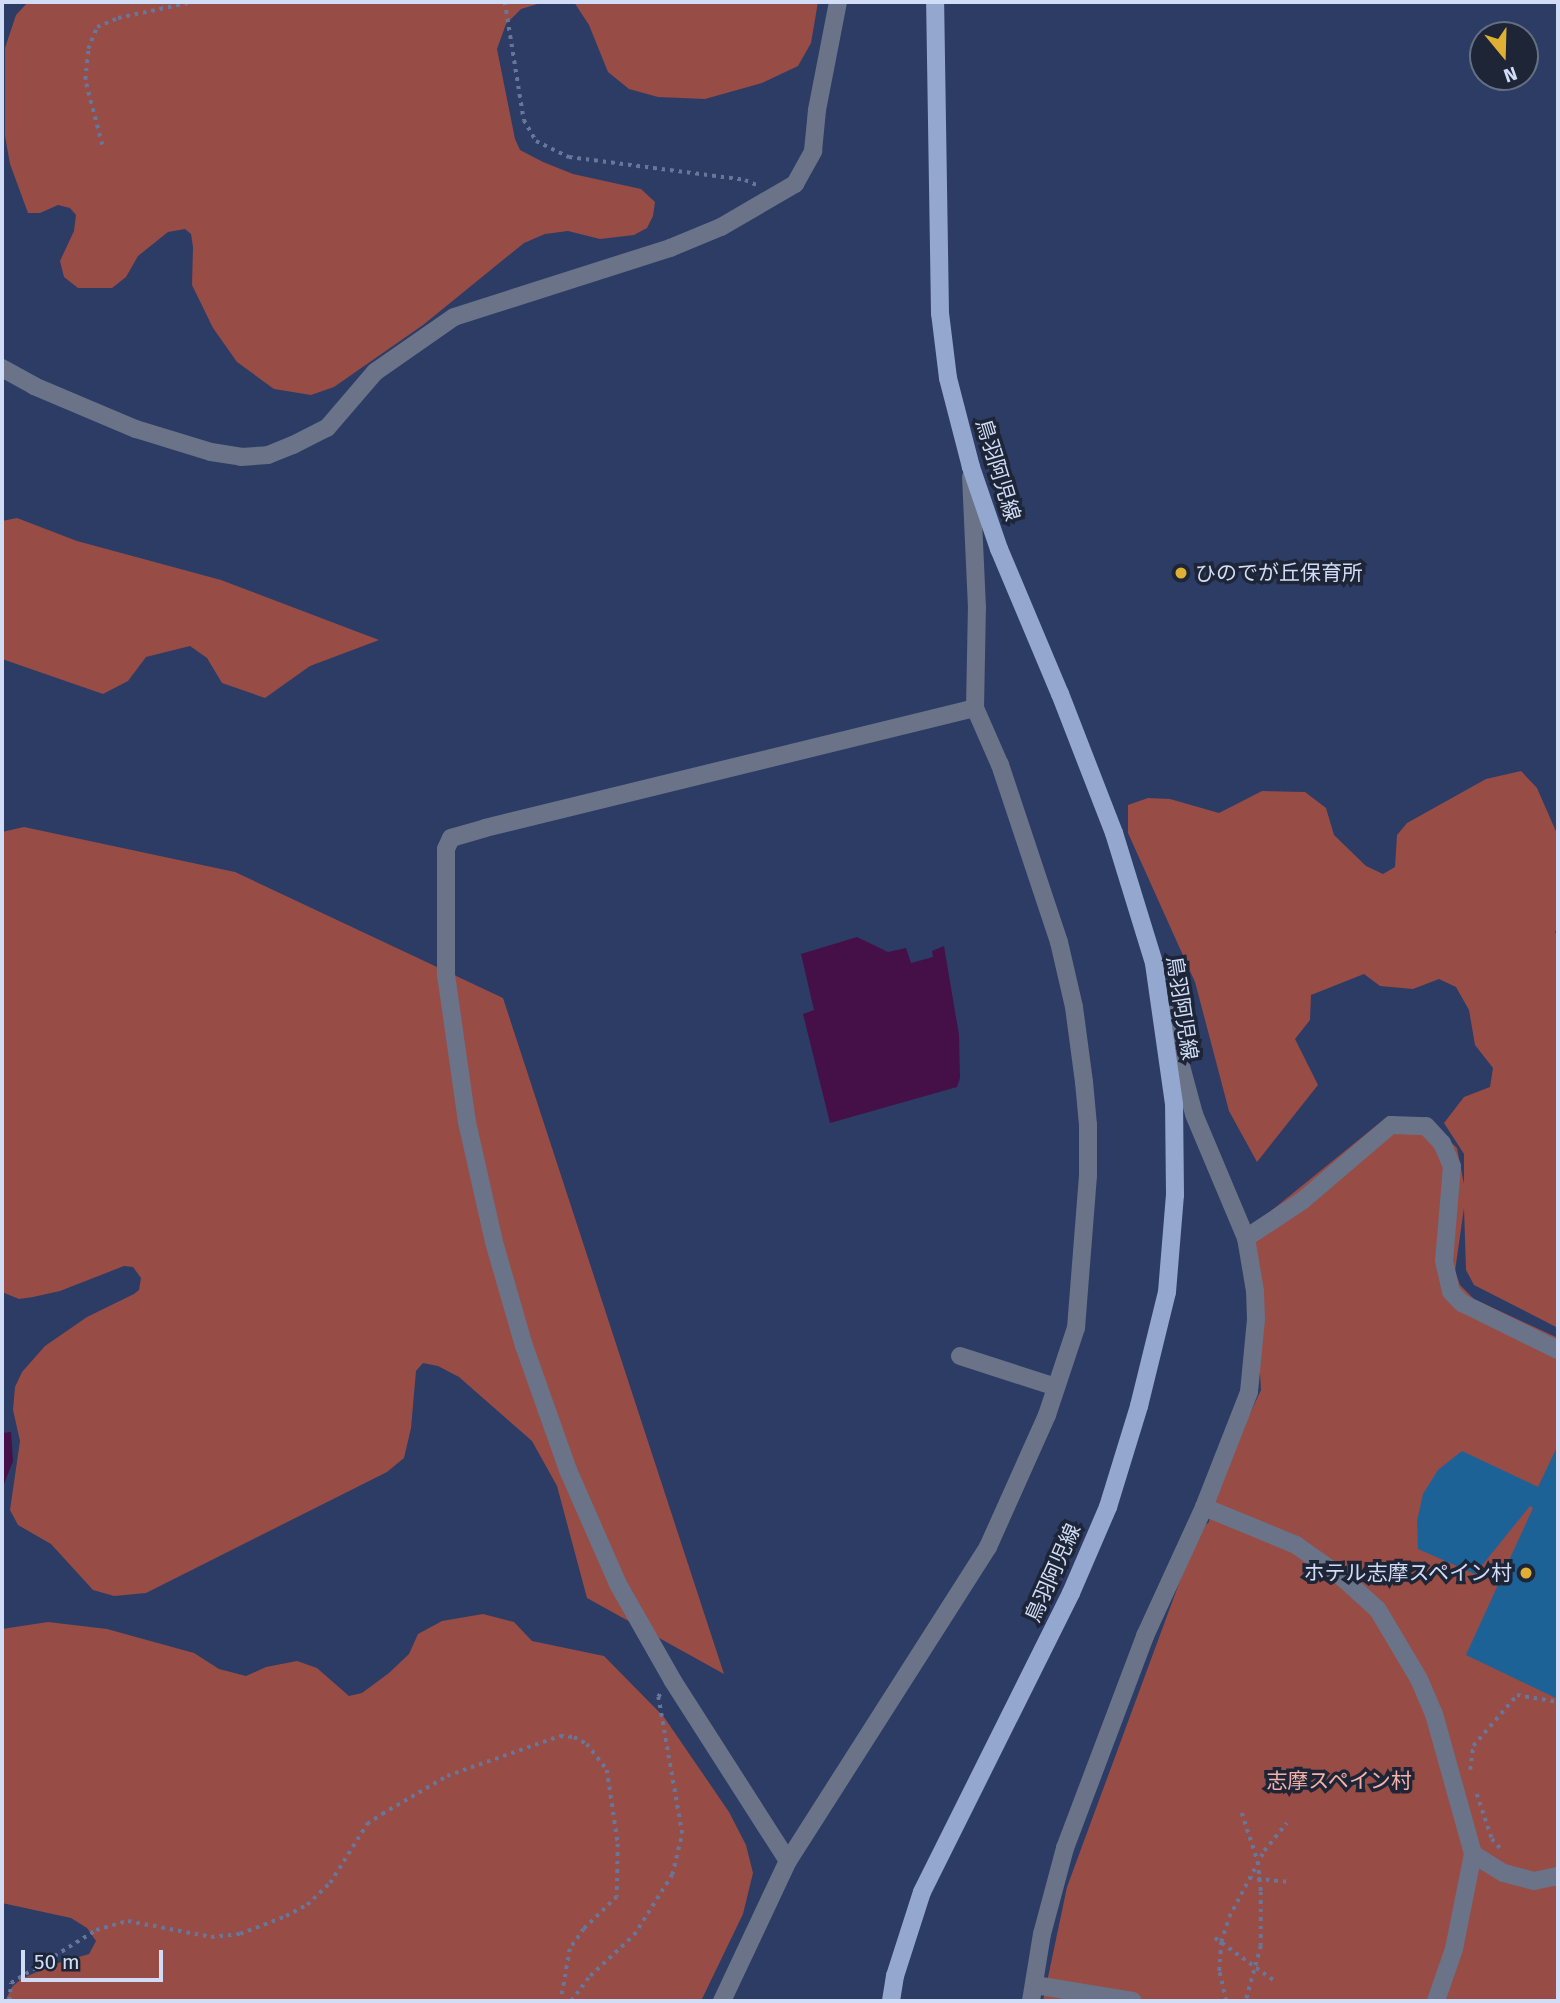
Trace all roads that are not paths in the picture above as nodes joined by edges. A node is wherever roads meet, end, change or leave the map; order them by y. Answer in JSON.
{"nodes":[{"id":1,"x":838,"y":2,"type":"edge"},
{"id":2,"x":935,"y":2,"type":"edge"},
{"id":3,"x":2,"y":368,"type":"edge"},
{"id":4,"x":971,"y":467,"type":"junction"},
{"id":5,"x":975,"y":708,"type":"junction"},
{"id":6,"x":1154,"y":963,"type":"junction"},
{"id":7,"x":1246,"y":1238,"type":"junction"},
{"id":8,"x":1558,"y":1350,"type":"edge"},
{"id":9,"x":960,"y":1356,"type":"dead end"},
{"id":10,"x":1056,"y":1387,"type":"junction"},
{"id":11,"x":1204,"y":1507,"type":"junction"},
{"id":12,"x":1473,"y":1854,"type":"junction"},
{"id":13,"x":789,"y":1861,"type":"junction"},
{"id":14,"x":1558,"y":1876,"type":"edge"},
{"id":15,"x":1033,"y":1993,"type":"edge"},
{"id":16,"x":724,"y":1998,"type":"edge"},
{"id":17,"x":891,"y":2001,"type":"edge"},
{"id":18,"x":1133,"y":2001,"type":"edge"},
{"id":19,"x":1436,"y":2001,"type":"edge"}],
"edges":[{"from":1,"to":3,"type":"street"},
{"from":2,"to":4,"type":"main road","name":"鳥羽阿児線"},
{"from":4,"to":5,"type":"street"},
{"from":4,"to":6,"type":"main road","name":"鳥羽阿児線"},
{"from":5,"to":10,"type":"street"},
{"from":5,"to":13,"type":"street"},
{"from":6,"to":7,"type":"street"},
{"from":6,"to":17,"type":"main road","name":"鳥羽阿児線"},
{"from":7,"to":8,"type":"street"},
{"from":7,"to":11,"type":"street"},
{"from":9,"to":10,"type":"street"},
{"from":10,"to":13,"type":"street"},
{"from":11,"to":12,"type":"street"},
{"from":11,"to":15,"type":"street"},
{"from":12,"to":14,"type":"street"},
{"from":12,"to":19,"type":"street"},
{"from":13,"to":16,"type":"street"},
{"from":15,"to":18,"type":"street"}]}
